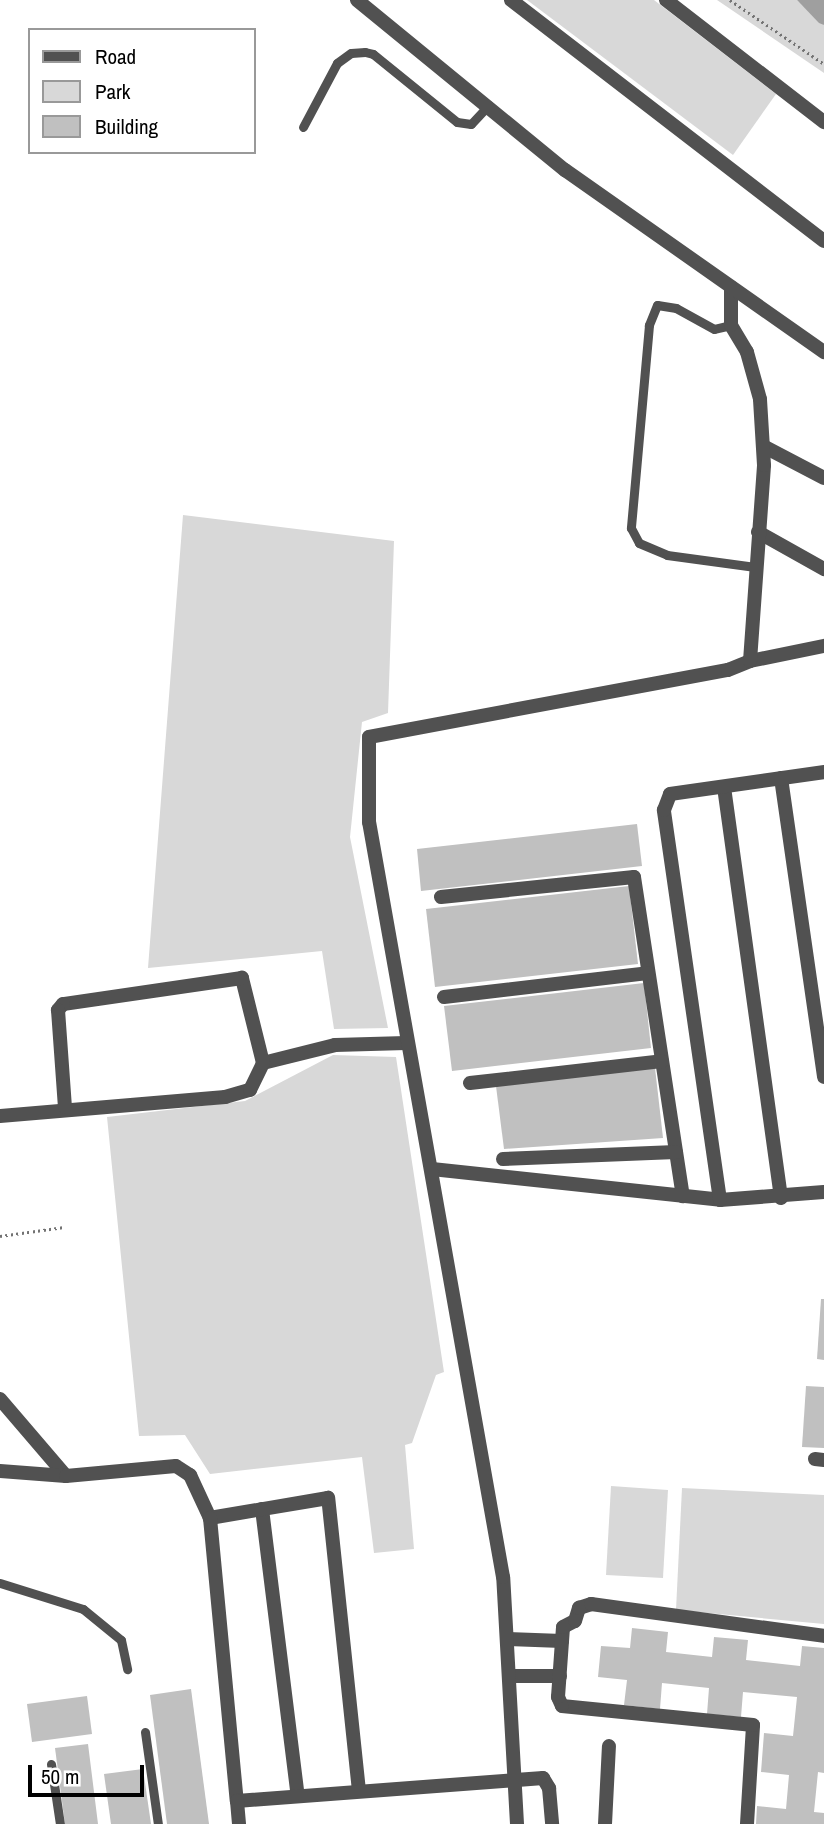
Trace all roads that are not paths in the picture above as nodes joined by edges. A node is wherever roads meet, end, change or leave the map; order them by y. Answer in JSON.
{"nodes":[{"id":1,"x":357,"y":0,"type":"edge"},
{"id":2,"x":511,"y":0,"type":"edge"},
{"id":3,"x":666,"y":0,"type":"edge"},
{"id":4,"x":373,"y":6,"type":"edge"},
{"id":5,"x":489,"y":105,"type":"junction"},
{"id":6,"x":824,"y":122,"type":"edge"},
{"id":7,"x":303,"y":127,"type":"dead end"},
{"id":8,"x":824,"y":241,"type":"edge"},
{"id":9,"x":731,"y":287,"type":"junction"},
{"id":10,"x":731,"y":326,"type":"junction"},
{"id":11,"x":824,"y":352,"type":"edge"},
{"id":12,"x":763,"y":446,"type":"junction"},
{"id":13,"x":824,"y":478,"type":"edge"},
{"id":14,"x":758,"y":532,"type":"junction"},
{"id":15,"x":755,"y":567,"type":"junction"},
{"id":16,"x":824,"y":569,"type":"edge"},
{"id":17,"x":824,"y":646,"type":"edge"},
{"id":18,"x":750,"y":661,"type":"junction"},
{"id":19,"x":824,"y":772,"type":"edge"},
{"id":20,"x":781,"y":778,"type":"junction"},
{"id":21,"x":724,"y":786,"type":"junction"},
{"id":22,"x":441,"y":897,"type":"dead end"},
{"id":23,"x":648,"y":973,"type":"junction"},
{"id":24,"x":444,"y":997,"type":"dead end"},
{"id":25,"x":406,"y":1043,"type":"junction"},
{"id":26,"x":662,"y":1061,"type":"junction"},
{"id":27,"x":263,"y":1063,"type":"junction"},
{"id":28,"x":824,"y":1077,"type":"edge"},
{"id":29,"x":470,"y":1083,"type":"dead end"},
{"id":30,"x":65,"y":1107,"type":"junction"},
{"id":31,"x":0,"y":1116,"type":"edge"},
{"id":32,"x":676,"y":1152,"type":"junction"},
{"id":33,"x":503,"y":1159,"type":"dead end"},
{"id":34,"x":432,"y":1169,"type":"junction"},
{"id":35,"x":824,"y":1192,"type":"edge"},
{"id":36,"x":683,"y":1196,"type":"junction"},
{"id":37,"x":781,"y":1198,"type":"junction"},
{"id":38,"x":720,"y":1200,"type":"junction"},
{"id":39,"x":0,"y":1399,"type":"edge"},
{"id":40,"x":0,"y":1471,"type":"edge"},
{"id":41,"x":66,"y":1476,"type":"junction"},
{"id":42,"x":262,"y":1509,"type":"junction"},
{"id":43,"x":210,"y":1518,"type":"junction"},
{"id":44,"x":0,"y":1583,"type":"edge"},
{"id":45,"x":824,"y":1636,"type":"edge"},
{"id":46,"x":507,"y":1639,"type":"junction"},
{"id":47,"x":562,"y":1641,"type":"junction"},
{"id":48,"x":127,"y":1669,"type":"dead end"},
{"id":49,"x":509,"y":1676,"type":"junction"},
{"id":50,"x":560,"y":1676,"type":"junction"},
{"id":51,"x":145,"y":1732,"type":"dead end"},
{"id":52,"x":609,"y":1746,"type":"dead end"},
{"id":53,"x":51,"y":1764,"type":"dead end"},
{"id":54,"x":515,"y":1777,"type":"junction"},
{"id":55,"x":359,"y":1791,"type":"junction"},
{"id":56,"x":298,"y":1796,"type":"junction"},
{"id":57,"x":237,"y":1801,"type":"junction"},
{"id":58,"x":60,"y":1824,"type":"edge"},
{"id":59,"x":158,"y":1824,"type":"edge"},
{"id":60,"x":239,"y":1824,"type":"edge"},
{"id":61,"x":517,"y":1824,"type":"edge"},
{"id":62,"x":552,"y":1824,"type":"edge"},
{"id":63,"x":605,"y":1824,"type":"edge"},
{"id":64,"x":747,"y":1824,"type":"edge"}],
"edges":[{"from":1,"to":4,"type":"street"},
{"from":2,"to":8,"type":"street"},
{"from":3,"to":6,"type":"street"},
{"from":4,"to":5,"type":"street"},
{"from":5,"to":7,"type":"lane"},
{"from":5,"to":9,"type":"street"},
{"from":9,"to":10,"type":"street"},
{"from":9,"to":11,"type":"street"},
{"from":10,"to":12,"type":"street"},
{"from":10,"to":15,"type":"lane"},
{"from":12,"to":13,"type":"street"},
{"from":12,"to":14,"type":"street"},
{"from":14,"to":15,"type":"street"},
{"from":14,"to":16,"type":"street"},
{"from":15,"to":18,"type":"street"},
{"from":17,"to":18,"type":"street"},
{"from":18,"to":25,"type":"street"},
{"from":19,"to":20,"type":"street"},
{"from":20,"to":21,"type":"street"},
{"from":20,"to":28,"type":"street"},
{"from":21,"to":37,"type":"street"},
{"from":21,"to":38,"type":"street"},
{"from":22,"to":23,"type":"street"},
{"from":23,"to":24,"type":"street"},
{"from":23,"to":26,"type":"street"},
{"from":25,"to":27,"type":"street"},
{"from":25,"to":34,"type":"street"},
{"from":26,"to":29,"type":"street"},
{"from":26,"to":32,"type":"street"},
{"from":27,"to":30,"type":"street"},
{"from":27,"to":30,"type":"street"},
{"from":30,"to":31,"type":"street"},
{"from":32,"to":33,"type":"street"},
{"from":32,"to":36,"type":"street"},
{"from":34,"to":36,"type":"street"},
{"from":34,"to":46,"type":"street"},
{"from":35,"to":37,"type":"street"},
{"from":36,"to":38,"type":"street"},
{"from":37,"to":38,"type":"street"},
{"from":39,"to":41,"type":"street"},
{"from":40,"to":41,"type":"street"},
{"from":41,"to":43,"type":"street"},
{"from":42,"to":43,"type":"street"},
{"from":42,"to":55,"type":"street"},
{"from":42,"to":56,"type":"street"},
{"from":43,"to":57,"type":"street"},
{"from":44,"to":48,"type":"lane"},
{"from":45,"to":47,"type":"street"},
{"from":46,"to":47,"type":"street"},
{"from":46,"to":49,"type":"street"},
{"from":47,"to":50,"type":"street"},
{"from":49,"to":50,"type":"street"},
{"from":49,"to":54,"type":"street"},
{"from":50,"to":64,"type":"street"},
{"from":51,"to":59,"type":"lane"},
{"from":52,"to":63,"type":"street"},
{"from":53,"to":58,"type":"lane"},
{"from":54,"to":55,"type":"street"},
{"from":54,"to":61,"type":"street"},
{"from":54,"to":62,"type":"street"},
{"from":55,"to":56,"type":"street"},
{"from":56,"to":57,"type":"street"},
{"from":57,"to":60,"type":"street"}]}
